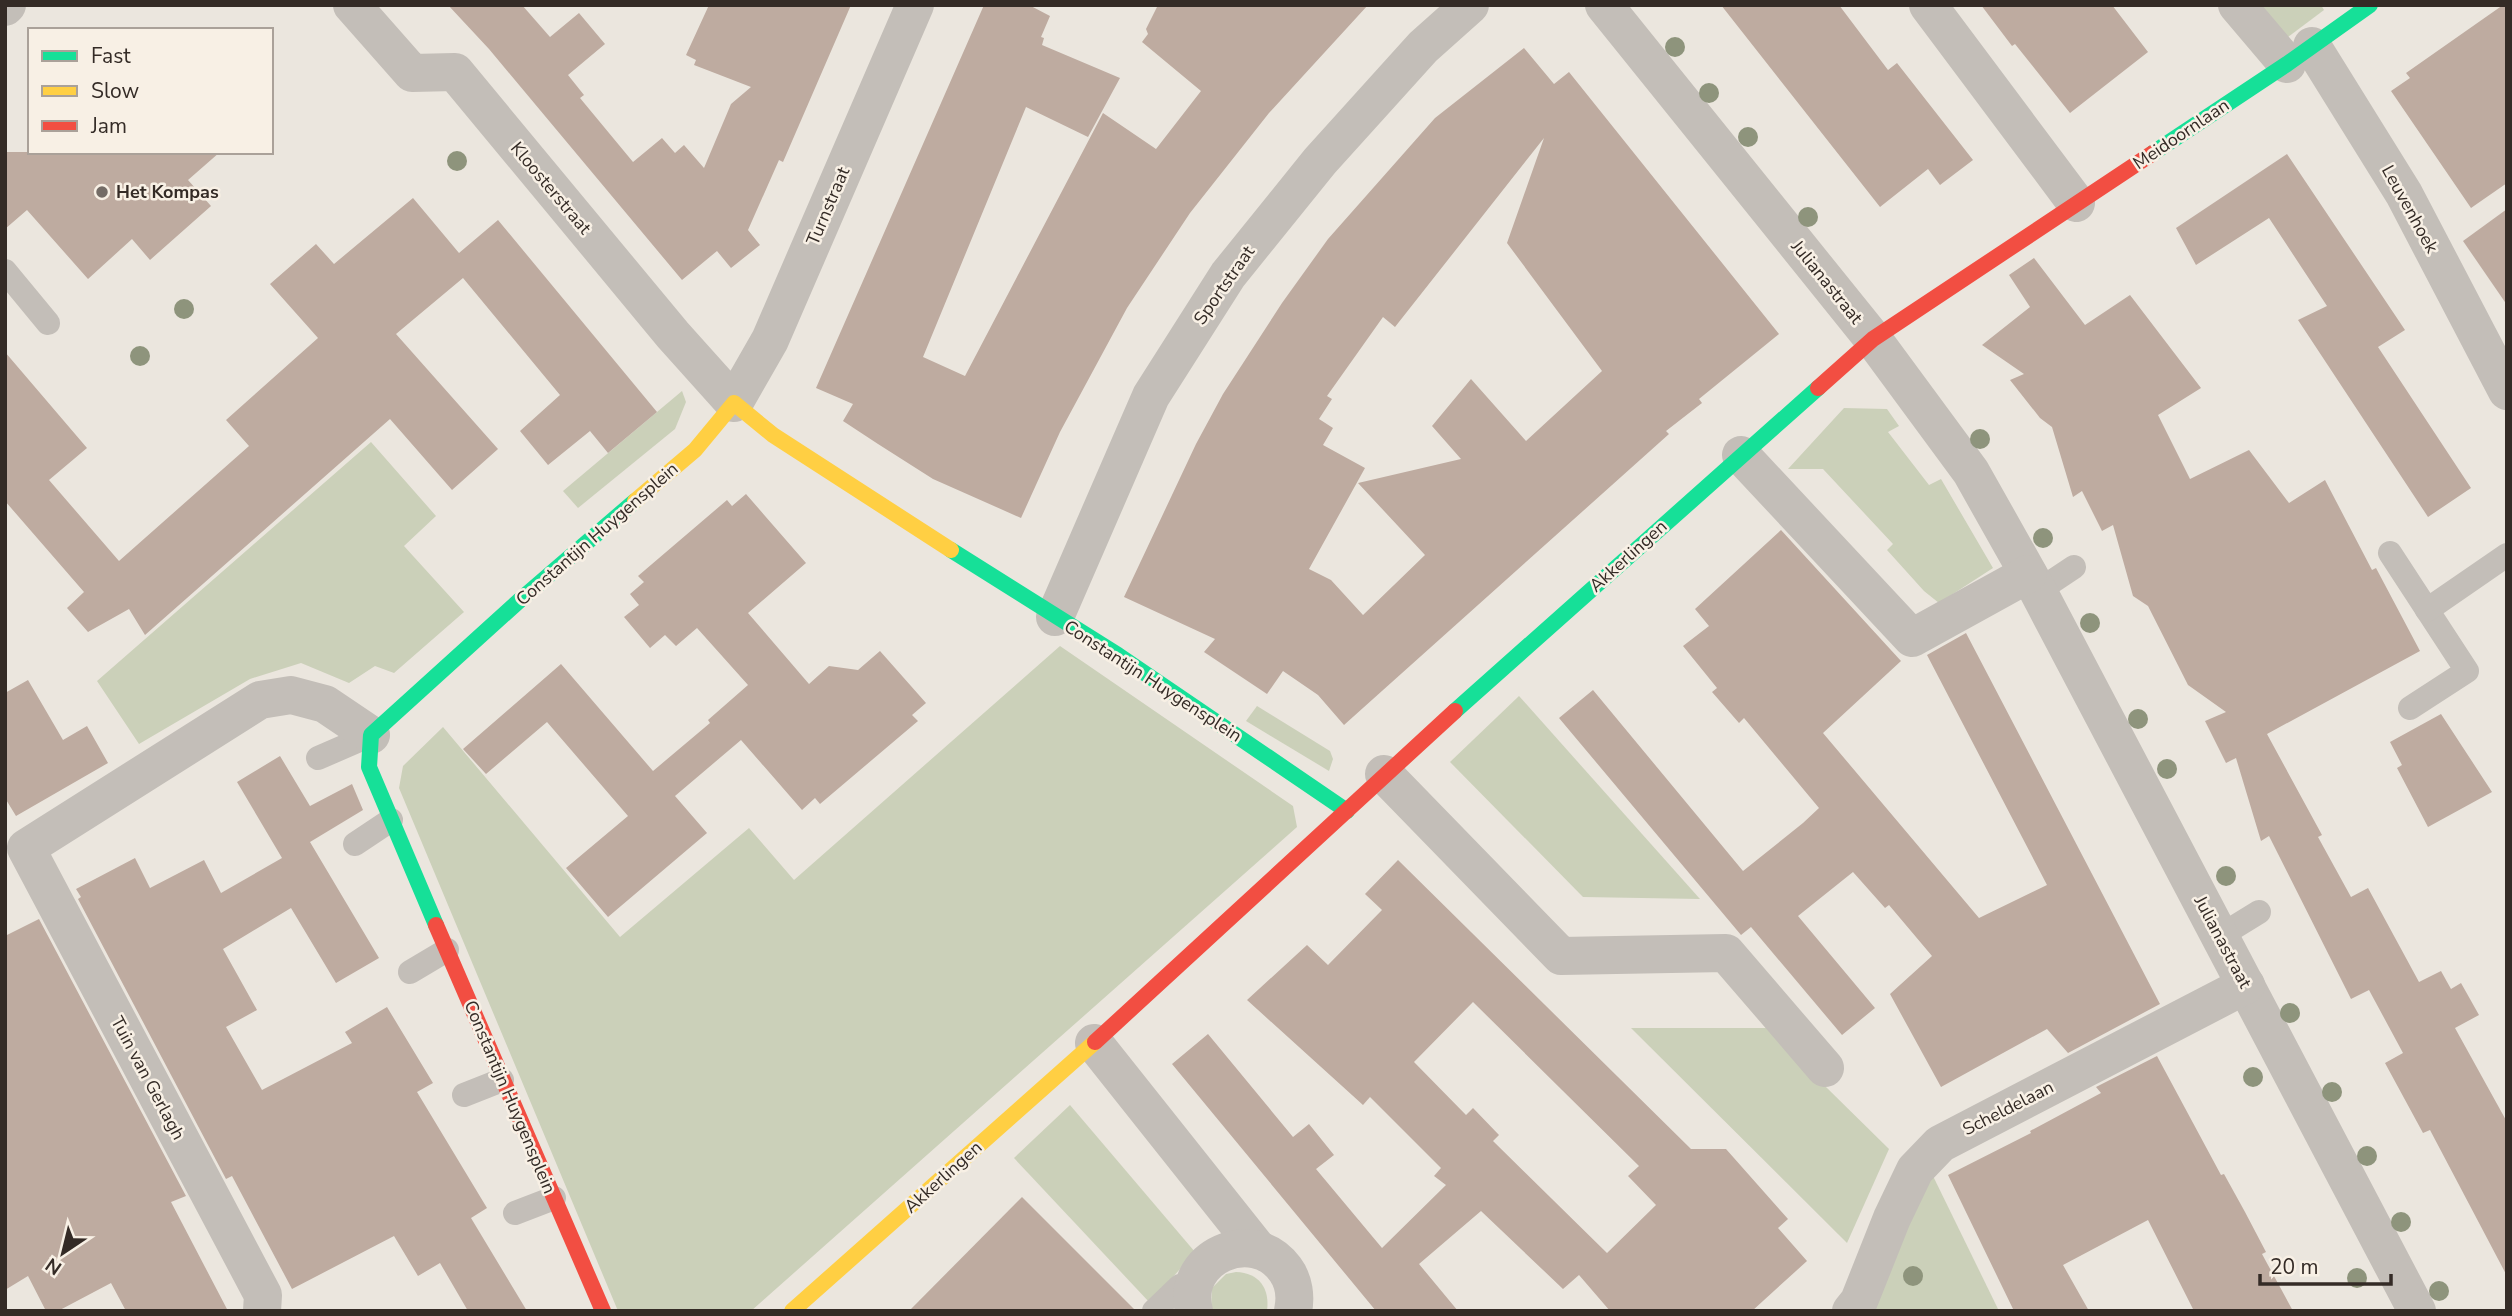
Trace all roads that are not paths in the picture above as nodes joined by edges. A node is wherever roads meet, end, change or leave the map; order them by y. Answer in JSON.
{"nodes":[{"id":1,"x":352,"y":5,"type":"edge"},
{"id":2,"x":915,"y":5,"type":"edge"},
{"id":3,"x":1470,"y":5,"type":"edge"},
{"id":4,"x":1604,"y":5,"type":"edge"},
{"id":5,"x":1928,"y":5,"type":"edge"},
{"id":6,"x":2237,"y":5,"type":"edge"},
{"id":7,"x":2370,"y":5,"type":"edge"},
{"id":8,"x":2299,"y":55,"type":"junction"},
{"id":9,"x":2076,"y":204,"type":"junction"},
{"id":10,"x":5,"y":271,"type":"edge"},
{"id":11,"x":48,"y":323,"type":"dead end"},
{"id":12,"x":1873,"y":339,"type":"junction"},
{"id":13,"x":2504,"y":381,"type":"edge"},
{"id":14,"x":734,"y":403,"type":"junction"},
{"id":15,"x":1741,"y":455,"type":"junction"},
{"id":16,"x":2390,"y":553,"type":"dead end"},
{"id":17,"x":2507,"y":555,"type":"edge"},
{"id":18,"x":2074,"y":567,"type":"dead end"},
{"id":19,"x":2033,"y":582,"type":"junction"},
{"id":20,"x":2427,"y":610,"type":"junction"},
{"id":21,"x":1055,"y":617,"type":"junction"},
{"id":22,"x":2410,"y":708,"type":"dead end"},
{"id":23,"x":371,"y":734,"type":"junction"},
{"id":24,"x":318,"y":758,"type":"dead end"},
{"id":25,"x":1384,"y":774,"type":"junction"},
{"id":26,"x":1346,"y":811,"type":"junction"},
{"id":27,"x":391,"y":820,"type":"junction"},
{"id":28,"x":355,"y":844,"type":"dead end"},
{"id":29,"x":16,"y":854,"type":"edge"},
{"id":30,"x":2259,"y":912,"type":"dead end"},
{"id":31,"x":2220,"y":936,"type":"junction"},
{"id":32,"x":447,"y":950,"type":"junction"},
{"id":33,"x":410,"y":972,"type":"dead end"},
{"id":34,"x":2246,"y":985,"type":"junction"},
{"id":35,"x":1094,"y":1043,"type":"junction"},
{"id":36,"x":1825,"y":1068,"type":"dead end"},
{"id":37,"x":502,"y":1080,"type":"junction"},
{"id":38,"x":464,"y":1095,"type":"dead end"},
{"id":39,"x":554,"y":1198,"type":"junction"},
{"id":40,"x":514,"y":1213,"type":"dead end"},
{"id":41,"x":1256,"y":1248,"type":"junction"},
{"id":42,"x":1193,"y":1299,"type":"edge"},
{"id":43,"x":262,"y":1311,"type":"edge"},
{"id":44,"x":603,"y":1311,"type":"edge"},
{"id":45,"x":792,"y":1311,"type":"edge"},
{"id":46,"x":1154,"y":1311,"type":"edge"},
{"id":47,"x":1293,"y":1311,"type":"edge"},
{"id":48,"x":1851,"y":1311,"type":"edge"},
{"id":49,"x":2417,"y":1311,"type":"edge"}],
"edges":[{"from":1,"to":14,"type":"street","name":"Kloosterstraat"},
{"from":2,"to":14,"type":"street","name":"Turnstraat"},
{"from":3,"to":21,"type":"street","name":"Sportstraat"},
{"from":4,"to":12,"type":"street","name":"Julianastraat"},
{"from":5,"to":9,"type":"street"},
{"from":6,"to":8,"type":"street"},
{"from":7,"to":8,"type":"street","name":"Meidoornlaan"},
{"from":8,"to":9,"type":"street","name":"Meidoornlaan"},
{"from":8,"to":13,"type":"street","name":"Leuvenhoek"},
{"from":9,"to":12,"type":"street","name":"Meidoornlaan"},
{"from":10,"to":11,"type":"lane"},
{"from":12,"to":15,"type":"street","name":"Akkerlingen"},
{"from":12,"to":19,"type":"street","name":"Julianastraat"},
{"from":14,"to":21,"type":"street","name":"Constantijn Huygensplein"},
{"from":14,"to":23,"type":"street","name":"Constantijn Huygensplein"},
{"from":15,"to":19,"type":"street"},
{"from":15,"to":25,"type":"street","name":"Akkerlingen"},
{"from":16,"to":20,"type":"lane"},
{"from":17,"to":20,"type":"lane"},
{"from":18,"to":19,"type":"lane"},
{"from":19,"to":31,"type":"street","name":"Julianastraat"},
{"from":20,"to":22,"type":"lane"},
{"from":21,"to":26,"type":"street","name":"Constantijn Huygensplein"},
{"from":23,"to":24,"type":"lane"},
{"from":23,"to":27,"type":"street","name":"Constantijn Huygensplein"},
{"from":23,"to":29,"type":"street","name":"Tuin van Gerlagh"},
{"from":25,"to":26,"type":"street","name":"Akkerlingen"},
{"from":25,"to":36,"type":"street"},
{"from":26,"to":35,"type":"street","name":"Akkerlingen"},
{"from":27,"to":28,"type":"lane"},
{"from":27,"to":32,"type":"street","name":"Constantijn Huygensplein"},
{"from":29,"to":43,"type":"street","name":"Tuin van Gerlagh"},
{"from":30,"to":31,"type":"lane"},
{"from":31,"to":34,"type":"street","name":"Julianastraat"},
{"from":32,"to":33,"type":"lane"},
{"from":32,"to":37,"type":"street","name":"Constantijn Huygensplein"},
{"from":34,"to":48,"type":"street","name":"Scheldelaan"},
{"from":34,"to":49,"type":"street","name":"Julianastraat"},
{"from":35,"to":41,"type":"street"},
{"from":35,"to":45,"type":"street","name":"Akkerlingen"},
{"from":37,"to":38,"type":"lane"},
{"from":37,"to":39,"type":"street","name":"Constantijn Huygensplein"},
{"from":39,"to":40,"type":"lane"},
{"from":39,"to":44,"type":"street","name":"Constantijn Huygensplein"},
{"from":41,"to":42,"type":"street"},
{"from":41,"to":47,"type":"street"},
{"from":42,"to":46,"type":"lane"}]}
